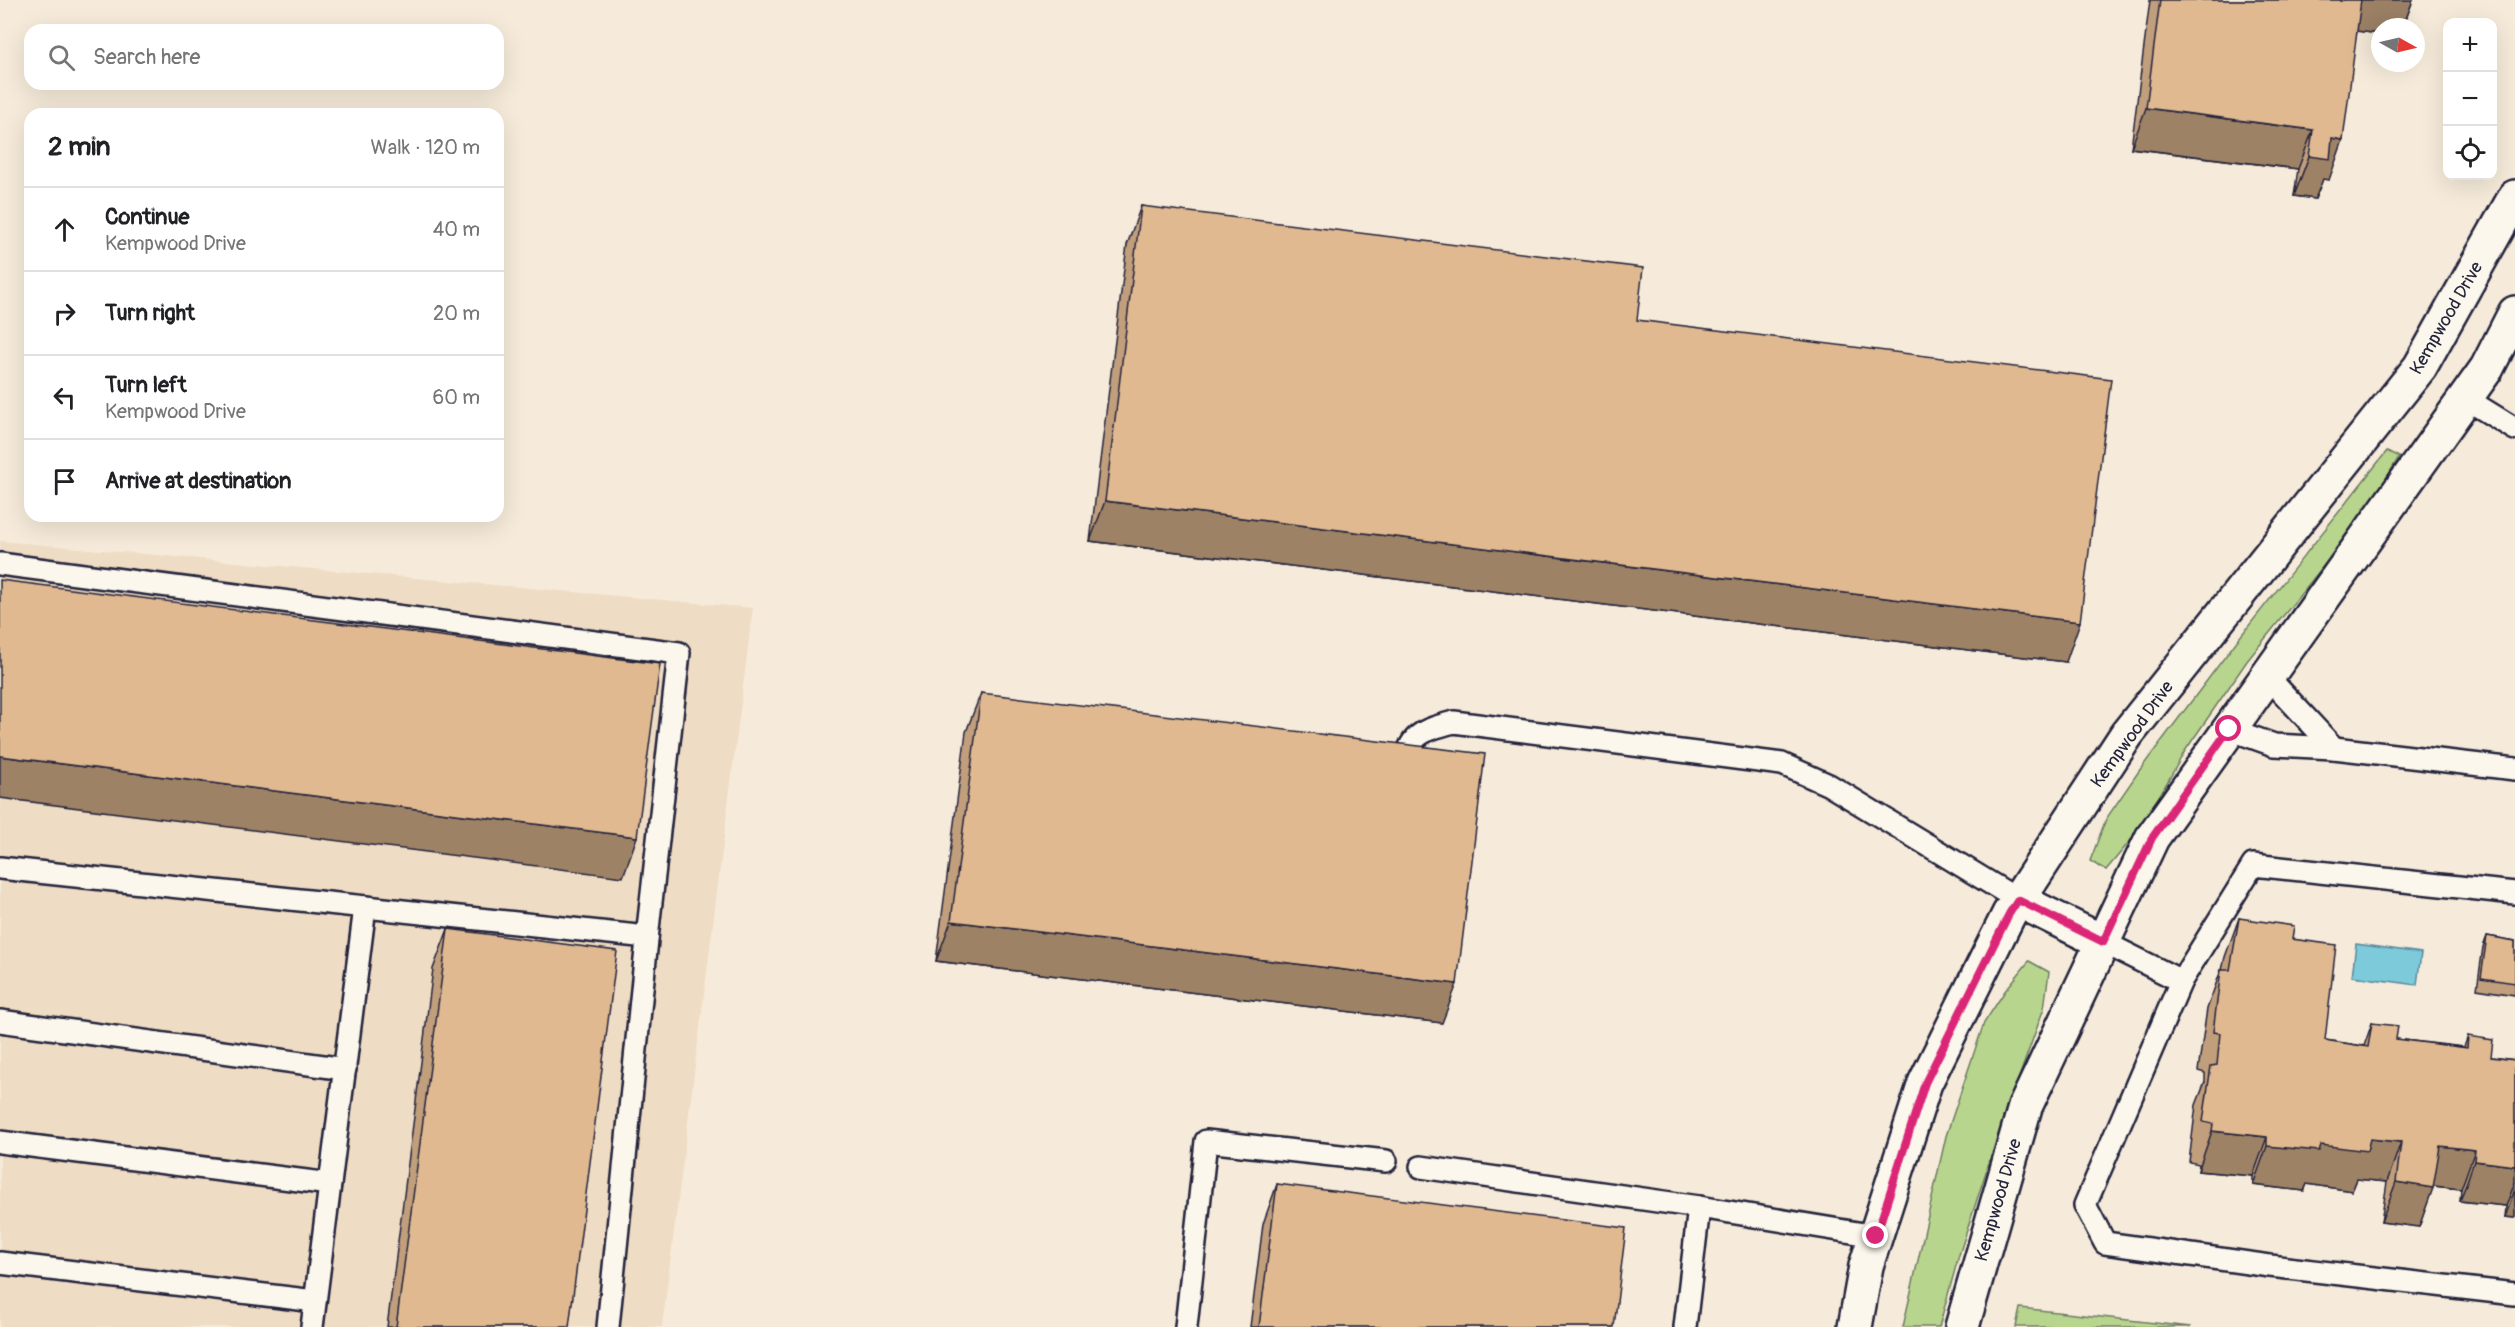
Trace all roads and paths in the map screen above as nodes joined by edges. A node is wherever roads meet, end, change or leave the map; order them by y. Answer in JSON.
{"nodes":[{"id":1,"x":2515,"y":197,"type":"edge"},
{"id":2,"x":2515,"y":314,"type":"edge"},
{"id":3,"x":2465,"y":398,"type":"junction"},
{"id":4,"x":2515,"y":429,"type":"edge"},
{"id":5,"x":0,"y":564,"type":"edge"},
{"id":6,"x":2267,"y":676,"type":"junction"},
{"id":7,"x":2229,"y":729,"type":"junction"},
{"id":8,"x":2334,"y":748,"type":"junction"},
{"id":9,"x":2515,"y":769,"type":"edge"},
{"id":10,"x":1401,"y":784,"type":"edge"},
{"id":11,"x":0,"y":868,"type":"edge"},
{"id":12,"x":2515,"y":893,"type":"edge"},
{"id":13,"x":2018,"y":900,"type":"junction"},
{"id":14,"x":365,"y":907,"type":"junction"},
{"id":15,"x":647,"y":937,"type":"junction"},
{"id":16,"x":2103,"y":942,"type":"junction"},
{"id":17,"x":2181,"y":981,"type":"junction"},
{"id":18,"x":0,"y":1021,"type":"edge"},
{"id":19,"x":345,"y":1068,"type":"junction"},
{"id":20,"x":0,"y":1142,"type":"edge"},
{"id":21,"x":1386,"y":1161,"type":"dead end"},
{"id":22,"x":1420,"y":1167,"type":"dead end"},
{"id":23,"x":330,"y":1184,"type":"junction"},
{"id":24,"x":1699,"y":1207,"type":"junction"},
{"id":25,"x":1876,"y":1236,"type":"junction"},
{"id":26,"x":0,"y":1263,"type":"edge"},
{"id":27,"x":2515,"y":1294,"type":"edge"},
{"id":28,"x":315,"y":1301,"type":"junction"},
{"id":29,"x":312,"y":1327,"type":"edge"},
{"id":30,"x":608,"y":1327,"type":"edge"},
{"id":31,"x":1186,"y":1327,"type":"edge"},
{"id":32,"x":1685,"y":1327,"type":"edge"},
{"id":33,"x":1855,"y":1327,"type":"edge"},
{"id":34,"x":1962,"y":1327,"type":"edge"}],
"edges":[{"from":1,"to":13,"type":"main road","name":"Kempwood Drive"},
{"from":2,"to":3,"type":"main road","name":"Kempwood Drive"},
{"from":3,"to":4,"type":"lane"},
{"from":3,"to":6,"type":"main road","name":"Kempwood Drive"},
{"from":5,"to":15,"type":"lane"},
{"from":6,"to":7,"type":"main road","name":"Kempwood Drive"},
{"from":6,"to":8,"type":"lane"},
{"from":7,"to":8,"type":"lane"},
{"from":7,"to":16,"type":"main road","name":"Kempwood Drive"},
{"from":8,"to":9,"type":"lane"},
{"from":10,"to":13,"type":"lane"},
{"from":11,"to":14,"type":"lane"},
{"from":12,"to":17,"type":"lane"},
{"from":13,"to":16,"type":"main road"},
{"from":13,"to":25,"type":"main road","name":"Kempwood Drive"},
{"from":14,"to":15,"type":"lane"},
{"from":14,"to":19,"type":"lane"},
{"from":15,"to":30,"type":"lane"},
{"from":16,"to":17,"type":"lane"},
{"from":16,"to":34,"type":"main road","name":"Kempwood Drive"},
{"from":17,"to":27,"type":"lane"},
{"from":18,"to":19,"type":"lane"},
{"from":19,"to":23,"type":"lane"},
{"from":20,"to":23,"type":"lane"},
{"from":21,"to":31,"type":"lane"},
{"from":22,"to":24,"type":"lane"},
{"from":23,"to":28,"type":"lane"},
{"from":24,"to":25,"type":"lane"},
{"from":24,"to":32,"type":"lane"},
{"from":25,"to":33,"type":"main road","name":"Kempwood Drive"},
{"from":26,"to":28,"type":"lane"},
{"from":28,"to":29,"type":"lane"}]}
